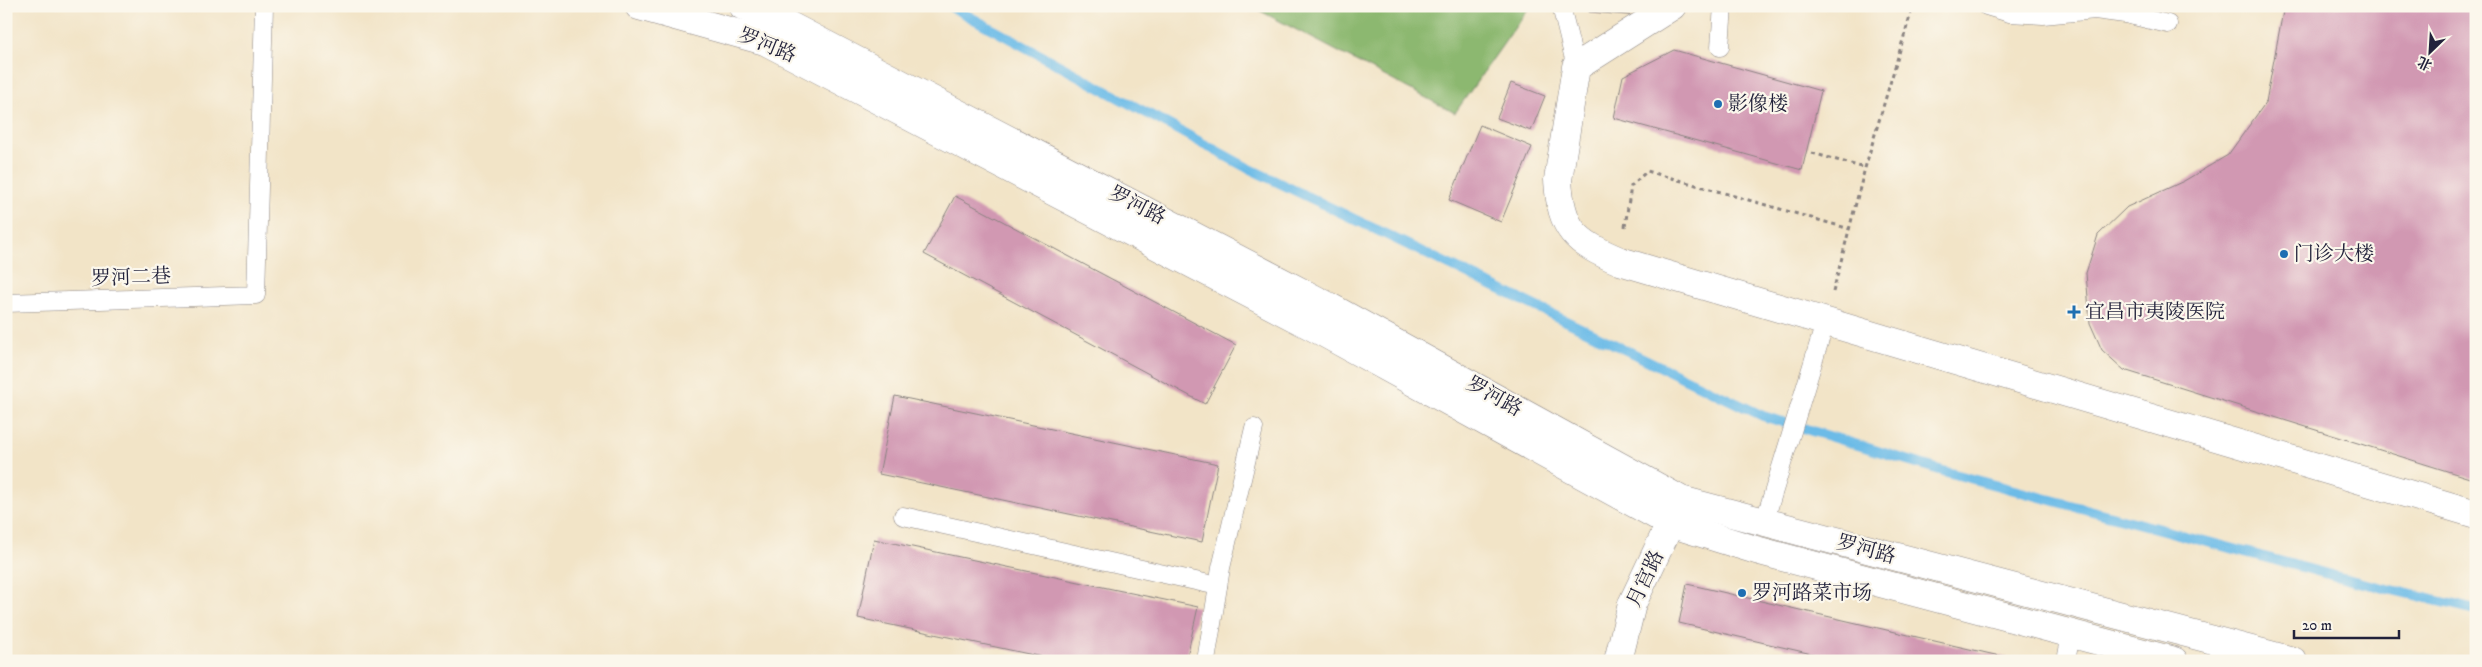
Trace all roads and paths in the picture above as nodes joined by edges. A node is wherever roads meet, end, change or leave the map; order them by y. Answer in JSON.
{"nodes":[{"id":1,"x":264,"y":6,"type":"edge"},
{"id":2,"x":639,"y":6,"type":"edge"},
{"id":3,"x":743,"y":6,"type":"edge"},
{"id":4,"x":1561,"y":6,"type":"edge"},
{"id":5,"x":1672,"y":6,"type":"edge"},
{"id":6,"x":1723,"y":6,"type":"edge"},
{"id":7,"x":1914,"y":6,"type":"edge"},
{"id":8,"x":1986,"y":6,"type":"edge"},
{"id":9,"x":2168,"y":24,"type":"dead end"},
{"id":10,"x":1720,"y":47,"type":"dead end"},
{"id":11,"x":1576,"y":67,"type":"junction"},
{"id":12,"x":1812,"y":153,"type":"dead end"},
{"id":13,"x":1865,"y":168,"type":"junction"},
{"id":14,"x":1850,"y":229,"type":"junction"},
{"id":15,"x":1620,"y":261,"type":"junction"},
{"id":16,"x":6,"y":303,"type":"edge"},
{"id":17,"x":1825,"y":323,"type":"junction"},
{"id":18,"x":1254,"y":428,"type":"dead end"},
{"id":19,"x":1676,"y":512,"type":"junction"},
{"id":20,"x":2476,"y":514,"type":"edge"},
{"id":21,"x":903,"y":516,"type":"dead end"},
{"id":22,"x":1764,"y":523,"type":"junction"},
{"id":23,"x":1218,"y":586,"type":"junction"},
{"id":24,"x":2071,"y":634,"type":"junction"},
{"id":25,"x":1206,"y":661,"type":"edge"},
{"id":26,"x":1618,"y":661,"type":"edge"},
{"id":27,"x":2066,"y":661,"type":"edge"},
{"id":28,"x":2174,"y":661,"type":"edge"},
{"id":29,"x":2293,"y":661,"type":"edge"}],
"edges":[{"from":1,"to":16,"type":"lane","name":"罗河二巷"},
{"from":2,"to":19,"type":"main road","name":"罗河路"},
{"from":3,"to":19,"type":"main road","name":"罗河路"},
{"from":4,"to":11,"type":"lane"},
{"from":5,"to":11,"type":"main road"},
{"from":6,"to":10,"type":"lane"},
{"from":7,"to":13,"type":"path"},
{"from":8,"to":9,"type":"lane"},
{"from":11,"to":15,"type":"main road"},
{"from":12,"to":13,"type":"path"},
{"from":13,"to":14,"type":"path"},
{"from":14,"to":15,"type":"path"},
{"from":14,"to":17,"type":"path"},
{"from":15,"to":17,"type":"main road"},
{"from":17,"to":20,"type":"main road"},
{"from":17,"to":22,"type":"lane"},
{"from":18,"to":23,"type":"lane"},
{"from":19,"to":22,"type":"main road","name":"罗河路"},
{"from":19,"to":24,"type":"main road","name":"罗河路"},
{"from":19,"to":26,"type":"main road","name":"月宫路"},
{"from":21,"to":23,"type":"lane"},
{"from":22,"to":29,"type":"main road","name":"罗河路"},
{"from":23,"to":25,"type":"lane"},
{"from":24,"to":27,"type":"lane"},
{"from":24,"to":28,"type":"main road","name":"罗河路"}]}
